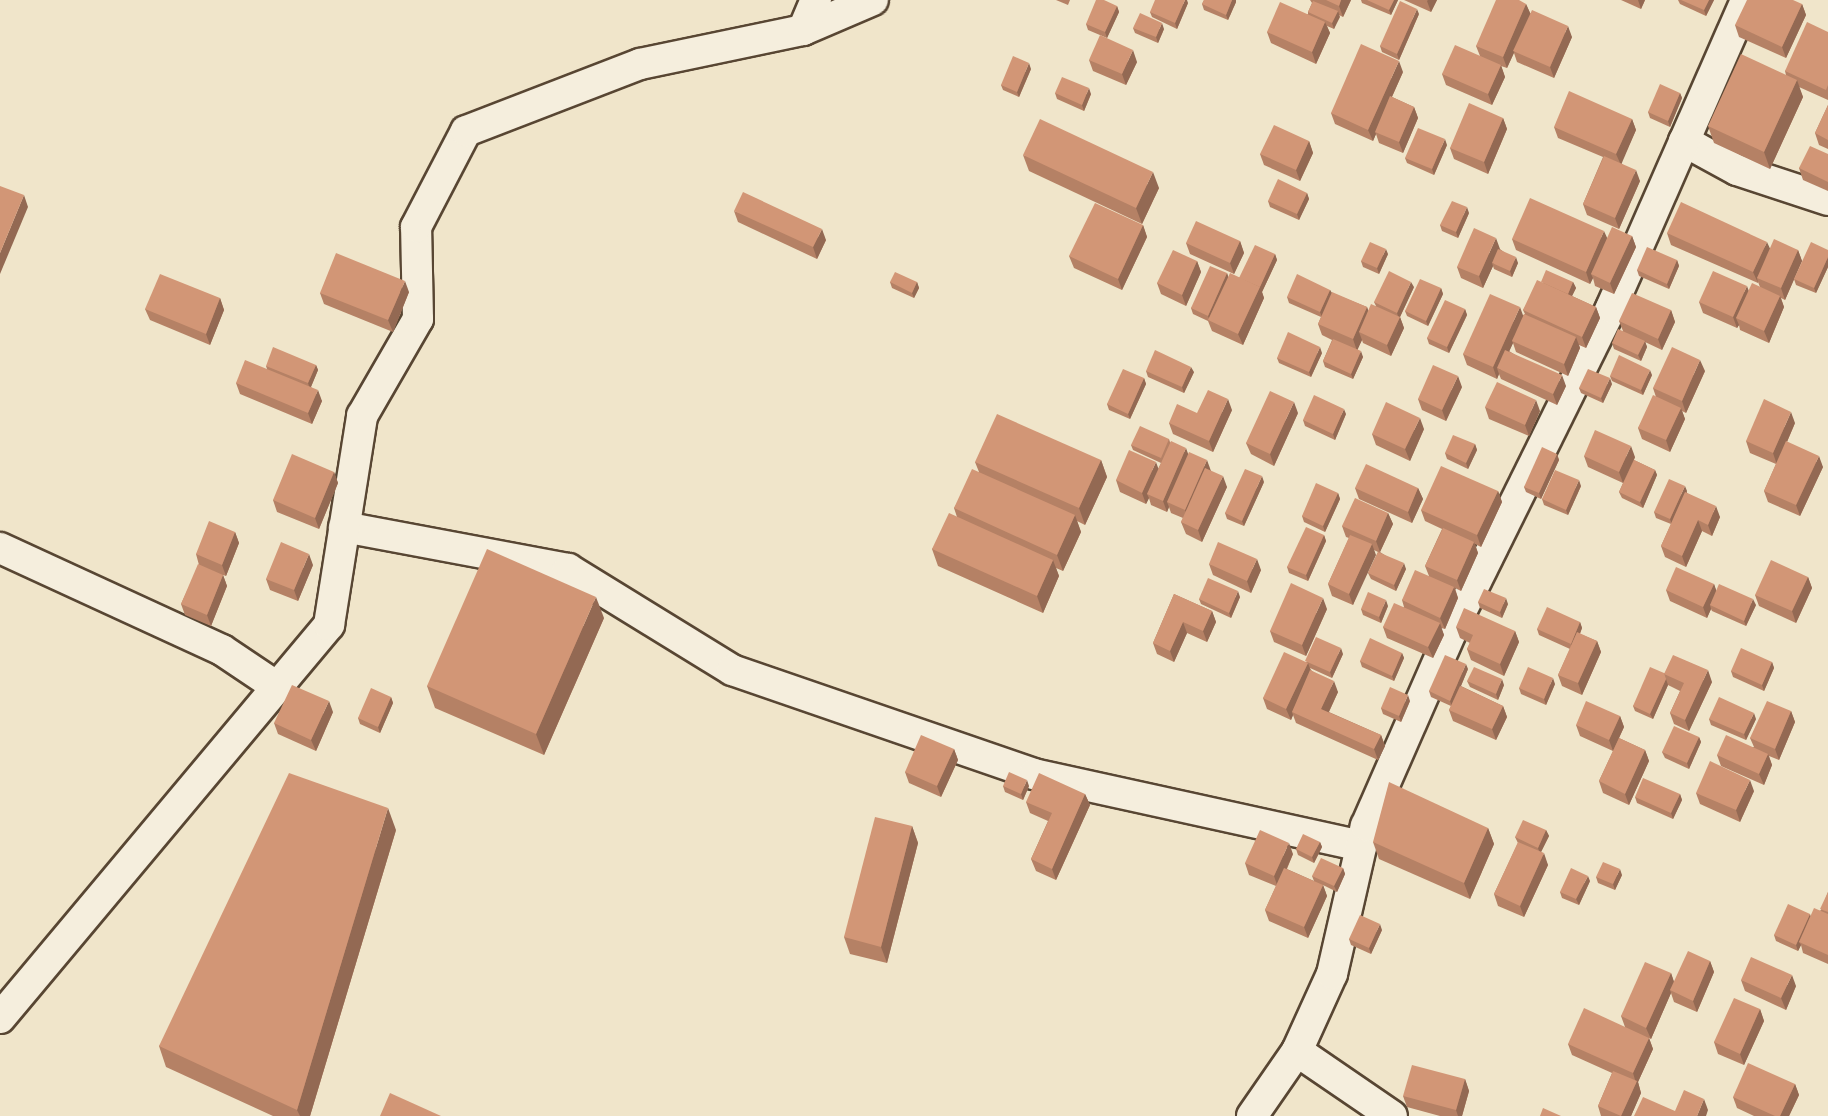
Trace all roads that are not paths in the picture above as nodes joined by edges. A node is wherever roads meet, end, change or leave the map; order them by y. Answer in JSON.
{"nodes":[{"id":1,"x":816,"y":0,"type":"edge"},
{"id":2,"x":873,"y":0,"type":"edge"},
{"id":3,"x":1746,"y":0,"type":"edge"},
{"id":4,"x":803,"y":30,"type":"junction"},
{"id":5,"x":1684,"y":141,"type":"junction"},
{"id":6,"x":1828,"y":200,"type":"edge"},
{"id":7,"x":344,"y":527,"type":"junction"},
{"id":8,"x":0,"y":548,"type":"edge"},
{"id":9,"x":277,"y":687,"type":"junction"},
{"id":10,"x":1361,"y":846,"type":"junction"},
{"id":11,"x":0,"y":1018,"type":"edge"},
{"id":12,"x":1297,"y":1051,"type":"junction"},
{"id":13,"x":1252,"y":1116,"type":"edge"},
{"id":14,"x":1392,"y":1116,"type":"edge"}],
"edges":[{"from":1,"to":4,"type":"street"},
{"from":2,"to":4,"type":"street"},
{"from":3,"to":5,"type":"street"},
{"from":4,"to":7,"type":"street"},
{"from":5,"to":6,"type":"street"},
{"from":5,"to":10,"type":"street"},
{"from":7,"to":9,"type":"street"},
{"from":7,"to":10,"type":"street"},
{"from":8,"to":9,"type":"street"},
{"from":9,"to":11,"type":"street"},
{"from":10,"to":12,"type":"street"},
{"from":12,"to":13,"type":"street"},
{"from":12,"to":14,"type":"street"}]}
